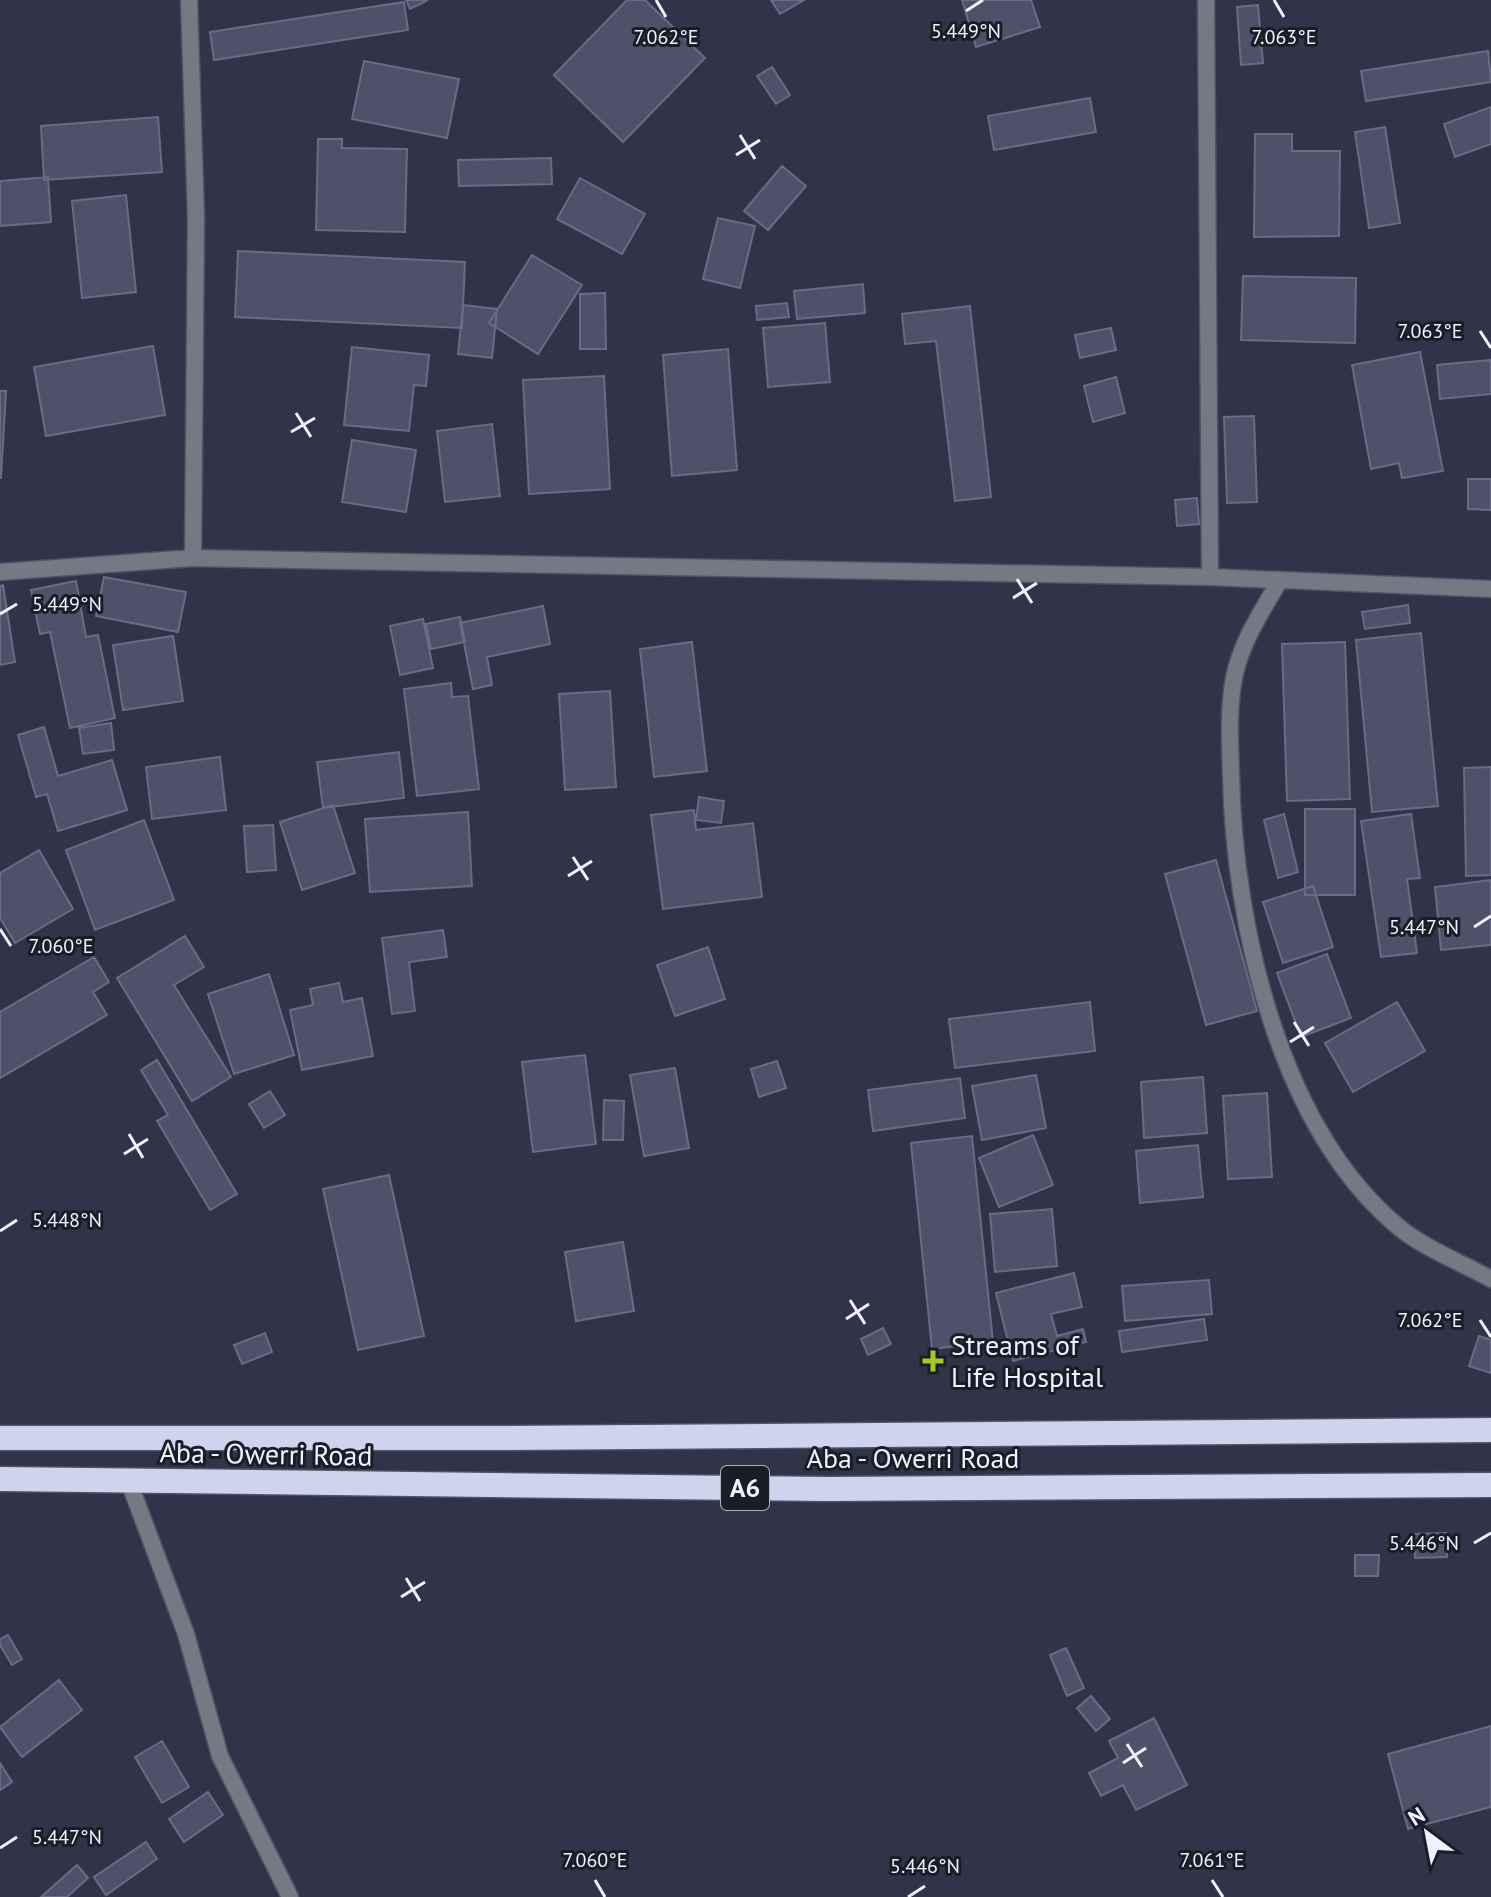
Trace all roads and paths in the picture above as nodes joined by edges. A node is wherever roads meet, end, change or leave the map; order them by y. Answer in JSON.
{"nodes":[{"id":1,"x":189,"y":0,"type":"edge"},
{"id":2,"x":1206,"y":0,"type":"edge"},
{"id":3,"x":193,"y":558,"type":"junction"},
{"id":4,"x":0,"y":572,"type":"edge"},
{"id":5,"x":1210,"y":577,"type":"junction"},
{"id":6,"x":1280,"y":580,"type":"junction"},
{"id":7,"x":1491,"y":589,"type":"edge"},
{"id":8,"x":1491,"y":1279,"type":"edge"},
{"id":9,"x":1491,"y":1430,"type":"edge"},
{"id":10,"x":0,"y":1438,"type":"edge"},
{"id":11,"x":0,"y":1479,"type":"edge"},
{"id":12,"x":129,"y":1482,"type":"junction"},
{"id":13,"x":1491,"y":1485,"type":"edge"},
{"id":14,"x":290,"y":1897,"type":"edge"}],
"edges":[{"from":1,"to":3,"type":"street"},
{"from":2,"to":5,"type":"street"},
{"from":3,"to":4,"type":"street"},
{"from":3,"to":5,"type":"street"},
{"from":5,"to":6,"type":"street"},
{"from":6,"to":7,"type":"street"},
{"from":6,"to":8,"type":"street"},
{"from":9,"to":10,"type":"highway","name":"Aba - Owerri Road","number":"A6"},
{"from":11,"to":12,"type":"highway","name":"Aba - Owerri Road","number":"A6"},
{"from":12,"to":13,"type":"highway","name":"Aba - Owerri Road","number":"A6"},
{"from":12,"to":14,"type":"street"}]}
